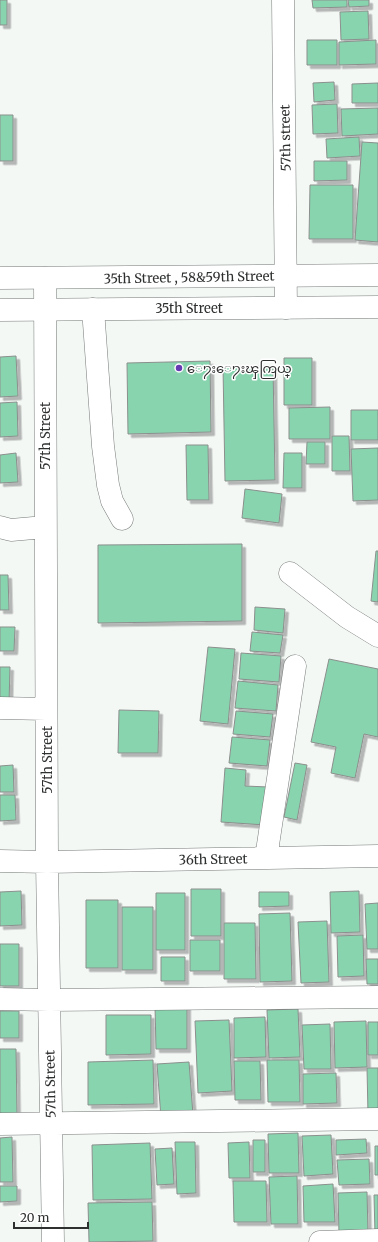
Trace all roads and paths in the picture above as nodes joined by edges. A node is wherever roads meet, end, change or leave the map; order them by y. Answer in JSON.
{"nodes":[{"id":1,"x":283,"y":0,"type":"edge"},
{"id":2,"x":378,"y":275,"type":"edge"},
{"id":3,"x":286,"y":276,"type":"junction"},
{"id":4,"x":0,"y":278,"type":"edge"},
{"id":5,"x":45,"y":278,"type":"junction"},
{"id":6,"x":378,"y":307,"type":"edge"},
{"id":7,"x":286,"y":308,"type":"junction"},
{"id":8,"x":44,"y":309,"type":"junction"},
{"id":9,"x":93,"y":309,"type":"junction"},
{"id":10,"x":0,"y":310,"type":"edge"},
{"id":11,"x":122,"y":519,"type":"dead end"},
{"id":12,"x":0,"y":528,"type":"edge"},
{"id":13,"x":45,"y":528,"type":"junction"},
{"id":14,"x":290,"y":573,"type":"dead end"},
{"id":15,"x":378,"y":636,"type":"edge"},
{"id":16,"x":295,"y":666,"type":"dead end"},
{"id":17,"x":0,"y":708,"type":"edge"},
{"id":18,"x":46,"y":709,"type":"junction"},
{"id":19,"x":378,"y":856,"type":"edge"},
{"id":20,"x":266,"y":858,"type":"junction"},
{"id":21,"x":0,"y":861,"type":"edge"},
{"id":22,"x":47,"y":862,"type":"junction"},
{"id":23,"x":378,"y":997,"type":"edge"},
{"id":24,"x":0,"y":999,"type":"edge"},
{"id":25,"x":49,"y":1000,"type":"junction"},
{"id":26,"x":378,"y":1119,"type":"edge"},
{"id":27,"x":51,"y":1123,"type":"junction"},
{"id":28,"x":0,"y":1124,"type":"edge"},
{"id":29,"x":378,"y":1240,"type":"edge"},
{"id":30,"x":53,"y":1242,"type":"edge"},
{"id":31,"x":320,"y":1242,"type":"edge"}],
"edges":[{"from":1,"to":3,"type":"street","name":"57th street"},
{"from":2,"to":3,"type":"street","name":"35th Street , 58&59th Street"},
{"from":3,"to":5,"type":"street","name":"35th Street , 58&59th Street"},
{"from":3,"to":7,"type":"street","name":"57th street"},
{"from":4,"to":5,"type":"street","name":"35th Street , 58&59th Street"},
{"from":5,"to":8,"type":"street","name":"57th Street"},
{"from":6,"to":7,"type":"street","name":"35th Street"},
{"from":7,"to":9,"type":"street","name":"35th Street"},
{"from":8,"to":9,"type":"street","name":"35th Street"},
{"from":8,"to":10,"type":"street","name":"35th Street"},
{"from":8,"to":13,"type":"street","name":"57th Street"},
{"from":9,"to":11,"type":"street"},
{"from":12,"to":13,"type":"street"},
{"from":13,"to":18,"type":"street","name":"57th Street"},
{"from":14,"to":15,"type":"street"},
{"from":16,"to":20,"type":"street"},
{"from":17,"to":18,"type":"street"},
{"from":18,"to":22,"type":"street","name":"57th Street"},
{"from":19,"to":20,"type":"street","name":"36th Street"},
{"from":20,"to":22,"type":"street","name":"36th Street"},
{"from":21,"to":22,"type":"street","name":"36th Street"},
{"from":22,"to":25,"type":"street","name":"57th Street"},
{"from":23,"to":25,"type":"street"},
{"from":24,"to":25,"type":"street"},
{"from":25,"to":27,"type":"street","name":"57th Street"},
{"from":26,"to":27,"type":"street"},
{"from":27,"to":28,"type":"street"},
{"from":27,"to":30,"type":"street","name":"57th Street"},
{"from":29,"to":31,"type":"street"}]}
